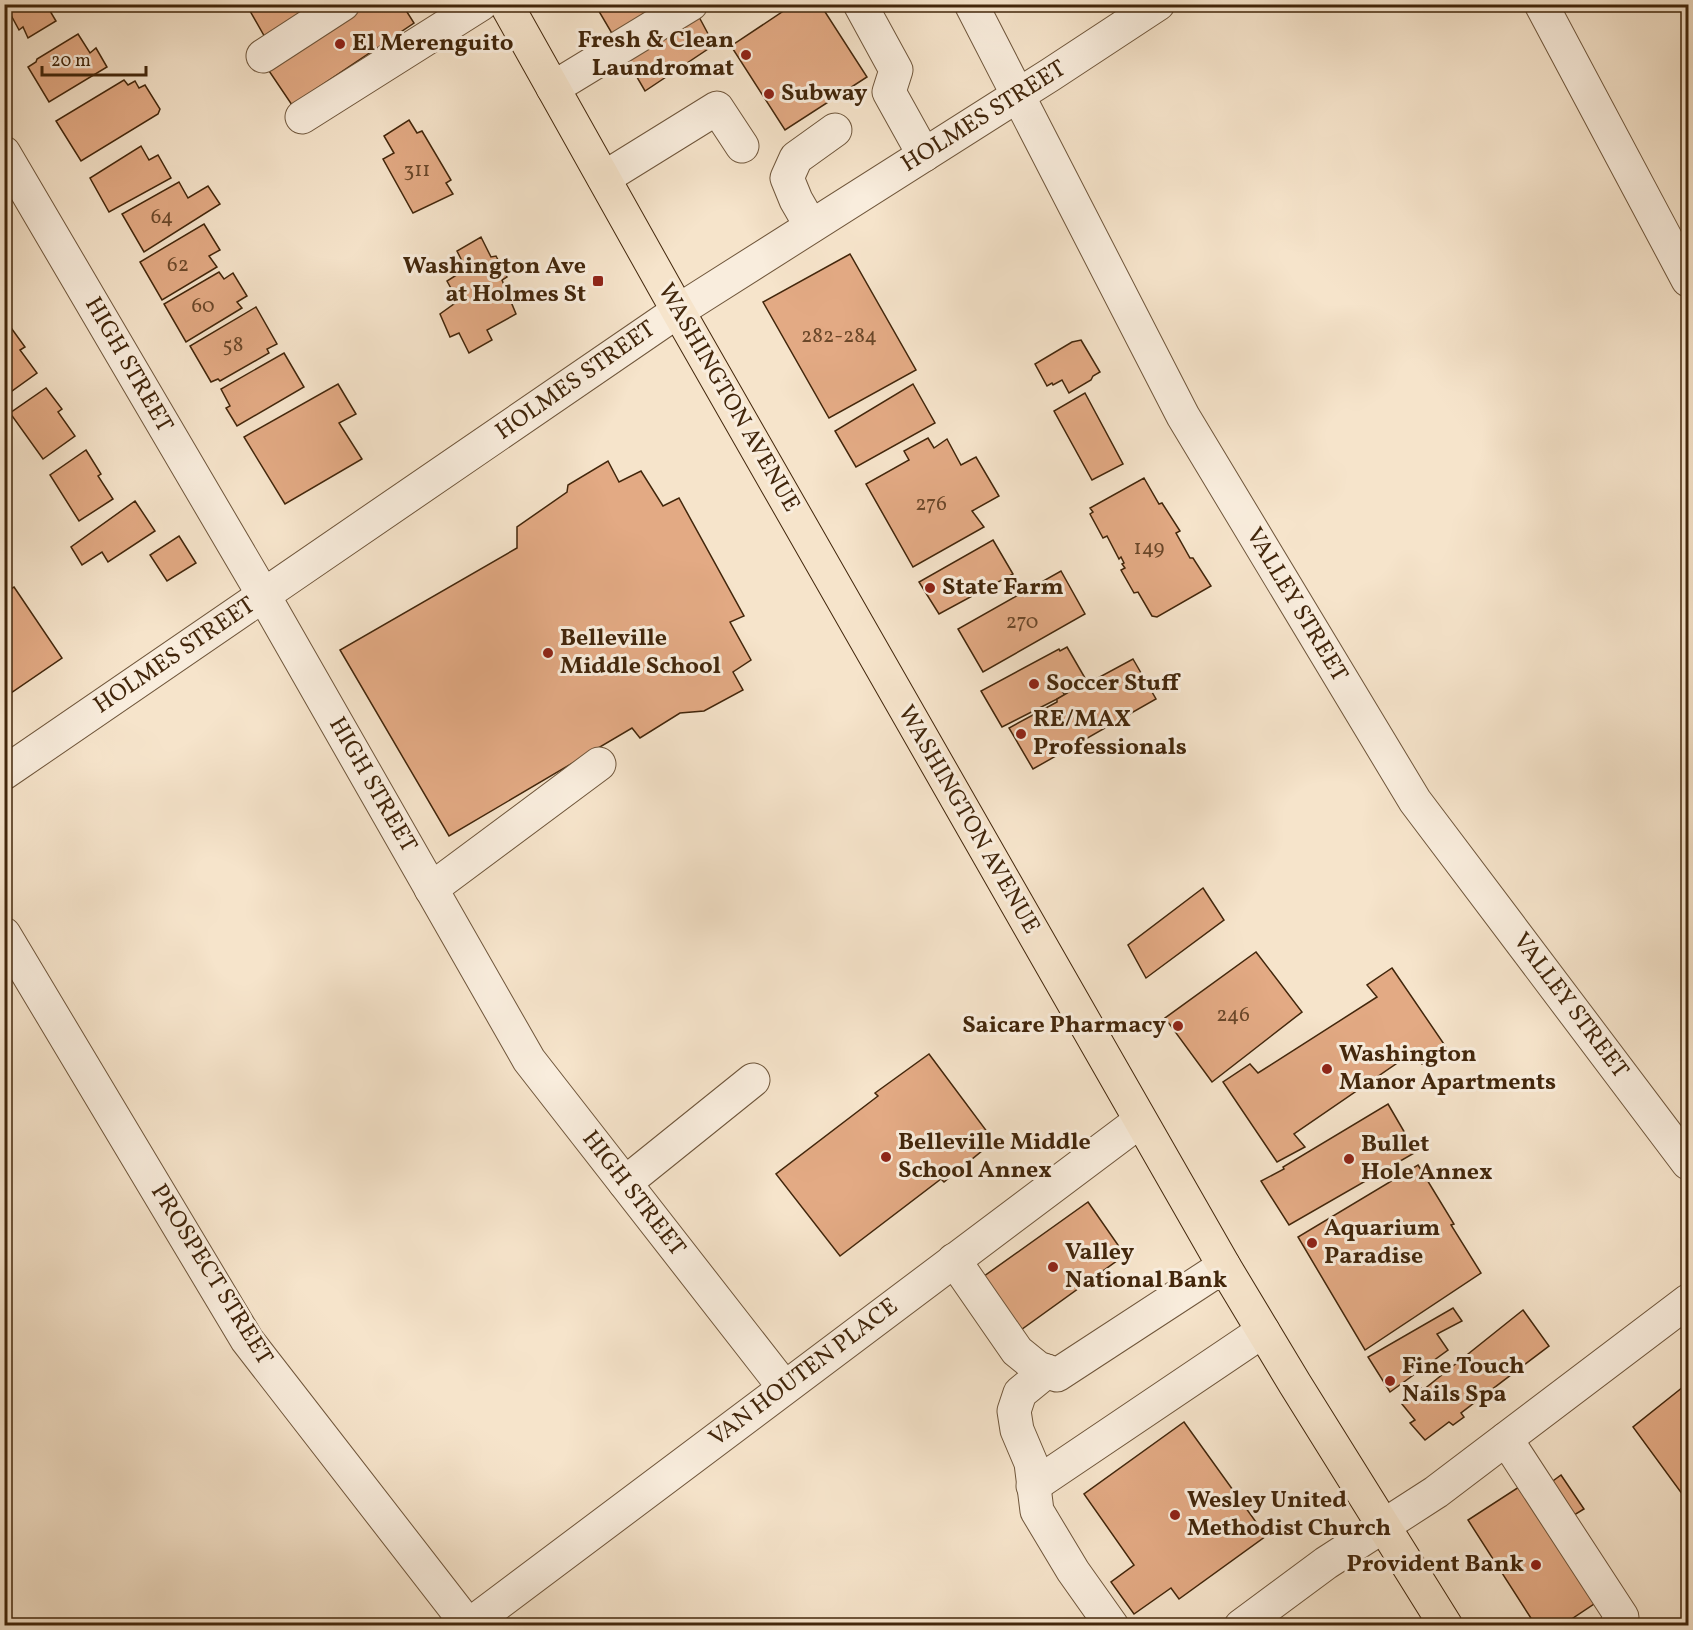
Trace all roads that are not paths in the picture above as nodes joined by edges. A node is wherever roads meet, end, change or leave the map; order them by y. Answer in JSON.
{"nodes":[{"id":1,"x":344,"y":4,"type":"edge"},
{"id":2,"x":481,"y":4,"type":"edge"},
{"id":3,"x":506,"y":4,"type":"edge"},
{"id":4,"x":691,"y":4,"type":"edge"},
{"id":5,"x":860,"y":4,"type":"edge"},
{"id":6,"x":971,"y":4,"type":"edge"},
{"id":7,"x":1158,"y":4,"type":"edge"},
{"id":8,"x":1540,"y":4,"type":"edge"},
{"id":9,"x":263,"y":56,"type":"dead end"},
{"id":10,"x":553,"y":88,"type":"junction"},
{"id":11,"x":1019,"y":94,"type":"junction"},
{"id":12,"x":302,"y":117,"type":"dead end"},
{"id":13,"x":835,"y":130,"type":"dead end"},
{"id":14,"x":742,"y":146,"type":"dead end"},
{"id":15,"x":4,"y":153,"type":"edge"},
{"id":16,"x":924,"y":155,"type":"junction"},
{"id":17,"x":604,"y":178,"type":"junction"},
{"id":18,"x":811,"y":226,"type":"junction"},
{"id":19,"x":1689,"y":280,"type":"edge"},
{"id":20,"x":678,"y":310,"type":"junction"},
{"id":21,"x":264,"y":596,"type":"junction"},
{"id":22,"x":599,"y":764,"type":"dead end"},
{"id":23,"x":4,"y":773,"type":"edge"},
{"id":24,"x":431,"y":889,"type":"junction"},
{"id":25,"x":4,"y":934,"type":"edge"},
{"id":26,"x":753,"y":1080,"type":"dead end"},
{"id":27,"x":1140,"y":1121,"type":"junction"},
{"id":28,"x":1689,"y":1163,"type":"edge"},
{"id":29,"x":625,"y":1183,"type":"junction"},
{"id":30,"x":954,"y":1260,"type":"junction"},
{"id":31,"x":1224,"y":1266,"type":"junction"},
{"id":32,"x":1689,"y":1301,"type":"edge"},
{"id":33,"x":1263,"y":1331,"type":"junction"},
{"id":34,"x":1047,"y":1371,"type":"junction"},
{"id":35,"x":784,"y":1387,"type":"junction"},
{"id":36,"x":1506,"y":1439,"type":"junction"},
{"id":37,"x":1033,"y":1486,"type":"junction"},
{"id":38,"x":1383,"y":1526,"type":"junction"},
{"id":39,"x":468,"y":1625,"type":"edge"},
{"id":40,"x":1112,"y":1626,"type":"edge"},
{"id":41,"x":1241,"y":1626,"type":"edge"},
{"id":42,"x":1446,"y":1626,"type":"edge"},
{"id":43,"x":1616,"y":1626,"type":"edge"}],
"edges":[{"from":1,"to":9,"type":"street"},
{"from":2,"to":12,"type":"street"},
{"from":3,"to":10,"type":"main road","name":"WASHINGTON AVENUE"},
{"from":4,"to":10,"type":"street"},
{"from":5,"to":16,"type":"street"},
{"from":6,"to":11,"type":"street","name":"VALLEY STREET"},
{"from":7,"to":11,"type":"street","name":"HOLMES STREET"},
{"from":8,"to":19,"type":"street"},
{"from":10,"to":17,"type":"main road","name":"WASHINGTON AVENUE"},
{"from":11,"to":16,"type":"street","name":"HOLMES STREET"},
{"from":11,"to":28,"type":"street","name":"VALLEY STREET"},
{"from":13,"to":18,"type":"street"},
{"from":14,"to":17,"type":"street"},
{"from":15,"to":21,"type":"street","name":"HIGH STREET"},
{"from":16,"to":18,"type":"street","name":"HOLMES STREET"},
{"from":17,"to":20,"type":"main road","name":"WASHINGTON AVENUE"},
{"from":18,"to":20,"type":"street","name":"HOLMES STREET"},
{"from":20,"to":21,"type":"street","name":"HOLMES STREET"},
{"from":20,"to":27,"type":"main road","name":"WASHINGTON AVENUE"},
{"from":21,"to":23,"type":"street","name":"HOLMES STREET"},
{"from":21,"to":24,"type":"street","name":"HIGH STREET"},
{"from":22,"to":24,"type":"street"},
{"from":24,"to":29,"type":"street","name":"HIGH STREET"},
{"from":25,"to":39,"type":"street","name":"PROSPECT STREET"},
{"from":26,"to":29,"type":"street"},
{"from":27,"to":30,"type":"street","name":"VAN HOUTEN PLACE"},
{"from":27,"to":31,"type":"main road","name":"WASHINGTON AVENUE"},
{"from":29,"to":35,"type":"street","name":"HIGH STREET"},
{"from":30,"to":34,"type":"street"},
{"from":30,"to":35,"type":"street","name":"VAN HOUTEN PLACE"},
{"from":31,"to":33,"type":"main road","name":"WASHINGTON AVENUE"},
{"from":31,"to":34,"type":"street"},
{"from":32,"to":36,"type":"street"},
{"from":33,"to":37,"type":"street"},
{"from":33,"to":38,"type":"main road","name":"WASHINGTON AVENUE"},
{"from":34,"to":37,"type":"street"},
{"from":35,"to":39,"type":"street","name":"VAN HOUTEN PLACE"},
{"from":36,"to":38,"type":"street"},
{"from":36,"to":43,"type":"street"},
{"from":37,"to":40,"type":"street"},
{"from":38,"to":41,"type":"street"},
{"from":38,"to":42,"type":"main road","name":"WASHINGTON AVENUE"}]}
